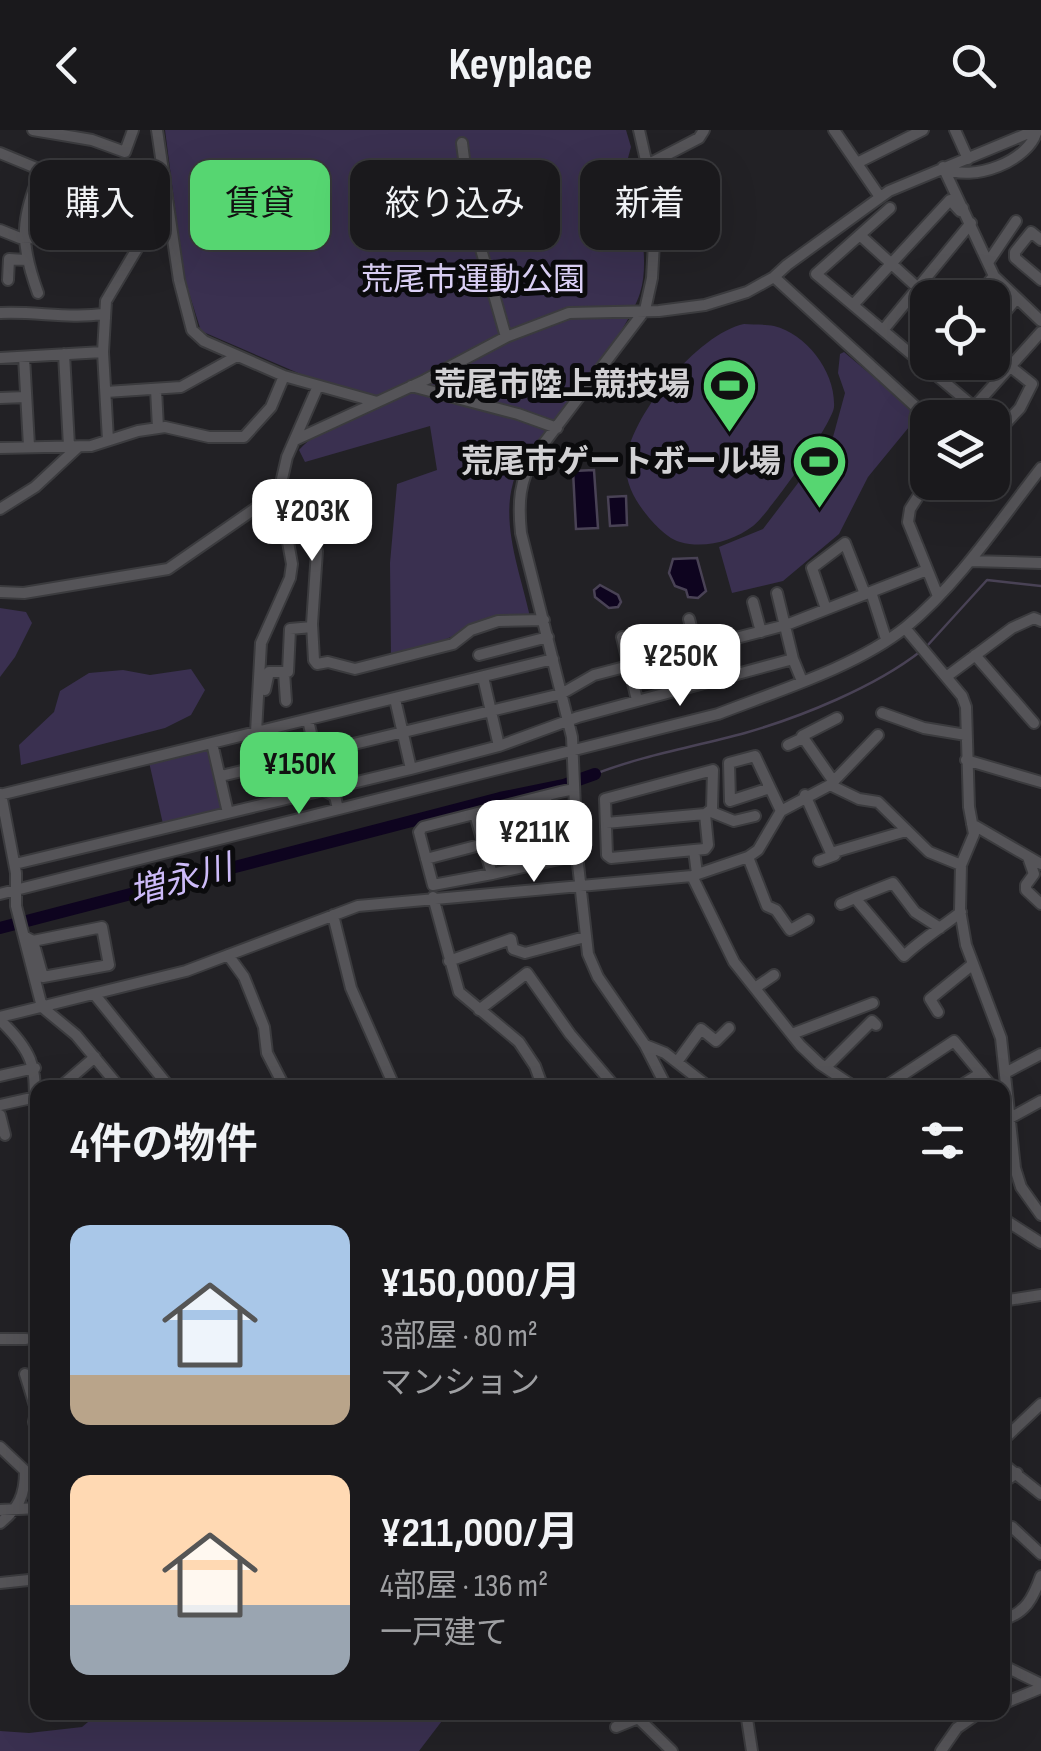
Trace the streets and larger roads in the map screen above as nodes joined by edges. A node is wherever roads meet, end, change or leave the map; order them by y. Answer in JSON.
{"nodes":[{"id":1,"x":33,"y":130,"type":"edge"},
{"id":2,"x":133,"y":130,"type":"edge"},
{"id":3,"x":156,"y":130,"type":"edge"},
{"id":4,"x":639,"y":130,"type":"edge"},
{"id":5,"x":704,"y":130,"type":"edge"},
{"id":6,"x":835,"y":130,"type":"edge"},
{"id":7,"x":923,"y":130,"type":"edge"},
{"id":8,"x":955,"y":130,"type":"edge"},
{"id":9,"x":1036,"y":130,"type":"edge"},
{"id":10,"x":462,"y":143,"type":"dead end"},
{"id":11,"x":0,"y":153,"type":"edge"},
{"id":12,"x":968,"y":159,"type":"junction"},
{"id":13,"x":160,"y":160,"type":"edge"},
{"id":14,"x":646,"y":160,"type":"edge"},
{"id":15,"x":657,"y":160,"type":"edge"},
{"id":16,"x":856,"y":163,"type":"junction"},
{"id":17,"x":944,"y":168,"type":"junction"},
{"id":18,"x":880,"y":197,"type":"junction"},
{"id":19,"x":890,"y":208,"type":"dead end"},
{"id":20,"x":963,"y":208,"type":"junction"},
{"id":21,"x":1016,"y":220,"type":"dead end"},
{"id":22,"x":971,"y":223,"type":"junction"},
{"id":23,"x":170,"y":228,"type":"edge"},
{"id":24,"x":0,"y":230,"type":"edge"},
{"id":25,"x":862,"y":236,"type":"junction"},
{"id":26,"x":26,"y":238,"type":"junction"},
{"id":27,"x":30,"y":238,"type":"edge"},
{"id":28,"x":1041,"y":240,"type":"edge"},
{"id":29,"x":136,"y":250,"type":"edge"},
{"id":30,"x":653,"y":250,"type":"edge"},
{"id":31,"x":26,"y":260,"type":"junction"},
{"id":32,"x":990,"y":260,"type":"junction"},
{"id":33,"x":890,"y":262,"type":"junction"},
{"id":34,"x":994,"y":276,"type":"junction"},
{"id":35,"x":774,"y":277,"type":"junction"},
{"id":36,"x":8,"y":280,"type":"dead end"},
{"id":37,"x":911,"y":280,"type":"edge"},
{"id":38,"x":923,"y":280,"type":"edge"},
{"id":39,"x":991,"y":280,"type":"edge"},
{"id":40,"x":1041,"y":280,"type":"edge"},
{"id":41,"x":38,"y":294,"type":"dead end"},
{"id":42,"x":910,"y":296,"type":"edge"},
{"id":43,"x":1016,"y":299,"type":"junction"},
{"id":44,"x":854,"y":305,"type":"junction"},
{"id":45,"x":1010,"y":306,"type":"edge"},
{"id":46,"x":645,"y":310,"type":"junction"},
{"id":47,"x":0,"y":314,"type":"edge"},
{"id":48,"x":103,"y":314,"type":"junction"},
{"id":49,"x":1041,"y":321,"type":"edge"},
{"id":50,"x":884,"y":329,"type":"junction"},
{"id":51,"x":1041,"y":332,"type":"edge"},
{"id":52,"x":506,"y":337,"type":"junction"},
{"id":53,"x":910,"y":347,"type":"edge"},
{"id":54,"x":104,"y":352,"type":"junction"},
{"id":55,"x":64,"y":354,"type":"junction"},
{"id":56,"x":237,"y":356,"type":"junction"},
{"id":57,"x":24,"y":357,"type":"junction"},
{"id":58,"x":0,"y":358,"type":"edge"},
{"id":59,"x":1010,"y":365,"type":"edge"},
{"id":60,"x":1013,"y":367,"type":"junction"},
{"id":61,"x":284,"y":376,"type":"junction"},
{"id":62,"x":944,"y":381,"type":"edge"},
{"id":63,"x":318,"y":386,"type":"junction"},
{"id":64,"x":410,"y":386,"type":"junction"},
{"id":65,"x":156,"y":389,"type":"junction"},
{"id":66,"x":106,"y":392,"type":"junction"},
{"id":67,"x":26,"y":397,"type":"junction"},
{"id":68,"x":0,"y":398,"type":"edge"},
{"id":69,"x":965,"y":400,"type":"edge"},
{"id":70,"x":982,"y":400,"type":"edge"},
{"id":71,"x":377,"y":402,"type":"junction"},
{"id":72,"x":910,"y":402,"type":"edge"},
{"id":73,"x":1010,"y":417,"type":"edge"},
{"id":74,"x":158,"y":428,"type":"junction"},
{"id":75,"x":557,"y":428,"type":"junction"},
{"id":76,"x":108,"y":440,"type":"junction"},
{"id":77,"x":296,"y":440,"type":"junction"},
{"id":78,"x":29,"y":446,"type":"junction"},
{"id":79,"x":74,"y":446,"type":"junction"},
{"id":80,"x":0,"y":448,"type":"edge"},
{"id":81,"x":1041,"y":468,"type":"edge"},
{"id":82,"x":279,"y":492,"type":"junction"},
{"id":83,"x":916,"y":500,"type":"edge"},
{"id":84,"x":0,"y":508,"type":"edge"},
{"id":85,"x":328,"y":516,"type":"dead end"},
{"id":86,"x":290,"y":536,"type":"junction"},
{"id":87,"x":317,"y":551,"type":"dead end"},
{"id":88,"x":970,"y":561,"type":"junction"},
{"id":89,"x":1041,"y":563,"type":"edge"},
{"id":90,"x":927,"y":570,"type":"junction"},
{"id":91,"x":288,"y":584,"type":"junction"},
{"id":92,"x":315,"y":586,"type":"junction"},
{"id":93,"x":0,"y":592,"type":"edge"},
{"id":94,"x":777,"y":593,"type":"dead end"},
{"id":95,"x":868,"y":593,"type":"junction"},
{"id":96,"x":938,"y":596,"type":"junction"},
{"id":97,"x":752,"y":602,"type":"dead end"},
{"id":98,"x":826,"y":609,"type":"junction"},
{"id":99,"x":689,"y":619,"type":"dead end"},
{"id":100,"x":544,"y":620,"type":"junction"},
{"id":101,"x":1040,"y":620,"type":"edge"},
{"id":102,"x":785,"y":625,"type":"junction"},
{"id":103,"x":312,"y":626,"type":"junction"},
{"id":104,"x":904,"y":628,"type":"junction"},
{"id":105,"x":760,"y":632,"type":"junction"},
{"id":106,"x":622,"y":637,"type":"dead end"},
{"id":107,"x":548,"y":638,"type":"junction"},
{"id":108,"x":886,"y":639,"type":"junction"},
{"id":109,"x":696,"y":649,"type":"junction"},
{"id":110,"x":478,"y":655,"type":"dead end"},
{"id":111,"x":976,"y":655,"type":"junction"},
{"id":112,"x":553,"y":659,"type":"junction"},
{"id":113,"x":793,"y":659,"type":"junction"},
{"id":114,"x":629,"y":666,"type":"junction"},
{"id":115,"x":284,"y":672,"type":"junction"},
{"id":116,"x":483,"y":677,"type":"junction"},
{"id":117,"x":946,"y":677,"type":"junction"},
{"id":118,"x":802,"y":681,"type":"junction"},
{"id":119,"x":705,"y":682,"type":"junction"},
{"id":120,"x":561,"y":694,"type":"junction"},
{"id":121,"x":258,"y":698,"type":"junction"},
{"id":122,"x":395,"y":699,"type":"junction"},
{"id":123,"x":637,"y":700,"type":"junction"},
{"id":124,"x":286,"y":701,"type":"dead end"},
{"id":125,"x":490,"y":712,"type":"junction"},
{"id":126,"x":882,"y":714,"type":"dead end"},
{"id":127,"x":837,"y":718,"type":"dead end"},
{"id":128,"x":308,"y":720,"type":"junction"},
{"id":129,"x":568,"y":721,"type":"junction"},
{"id":130,"x":1034,"y":723,"type":"dead end"},
{"id":131,"x":256,"y":732,"type":"junction"},
{"id":132,"x":402,"y":733,"type":"junction"},
{"id":133,"x":878,"y":735,"type":"dead end"},
{"id":134,"x":966,"y":735,"type":"junction"},
{"id":135,"x":803,"y":738,"type":"junction"},
{"id":136,"x":212,"y":743,"type":"junction"},
{"id":137,"x":788,"y":745,"type":"dead end"},
{"id":138,"x":499,"y":746,"type":"junction"},
{"id":139,"x":573,"y":749,"type":"junction"},
{"id":140,"x":317,"y":754,"type":"junction"},
{"id":141,"x":966,"y":760,"type":"junction"},
{"id":142,"x":412,"y":770,"type":"junction"},
{"id":143,"x":221,"y":776,"type":"junction"},
{"id":144,"x":1041,"y":782,"type":"edge"},
{"id":145,"x":832,"y":783,"type":"junction"},
{"id":146,"x":770,"y":788,"type":"junction"},
{"id":147,"x":574,"y":789,"type":"junction"},
{"id":148,"x":324,"y":790,"type":"junction"},
{"id":149,"x":1,"y":795,"type":"edge"},
{"id":150,"x":545,"y":796,"type":"junction"},
{"id":151,"x":806,"y":796,"type":"junction"},
{"id":152,"x":338,"y":809,"type":"junction"},
{"id":153,"x":781,"y":811,"type":"junction"},
{"id":154,"x":228,"y":812,"type":"junction"},
{"id":155,"x":707,"y":813,"type":"junction"},
{"id":156,"x":475,"y":814,"type":"junction"},
{"id":157,"x":755,"y":816,"type":"dead end"},
{"id":158,"x":606,"y":823,"type":"junction"},
{"id":159,"x":972,"y":824,"type":"junction"},
{"id":160,"x":553,"y":826,"type":"junction"},
{"id":161,"x":906,"y":831,"type":"junction"},
{"id":162,"x":484,"y":844,"type":"junction"},
{"id":163,"x":694,"y":850,"type":"junction"},
{"id":164,"x":577,"y":854,"type":"junction"},
{"id":165,"x":835,"y":854,"type":"junction"},
{"id":166,"x":640,"y":856,"type":"junction"},
{"id":167,"x":1027,"y":856,"type":"junction"},
{"id":168,"x":556,"y":857,"type":"junction"},
{"id":169,"x":748,"y":857,"type":"junction"},
{"id":170,"x":426,"y":859,"type":"junction"},
{"id":171,"x":819,"y":861,"type":"dead end"},
{"id":172,"x":1041,"y":864,"type":"edge"},
{"id":173,"x":961,"y":866,"type":"junction"},
{"id":174,"x":15,"y":868,"type":"junction"},
{"id":175,"x":0,"y":874,"type":"edge"},
{"id":176,"x":492,"y":874,"type":"junction"},
{"id":177,"x":695,"y":875,"type":"junction"},
{"id":178,"x":643,"y":880,"type":"junction"},
{"id":179,"x":580,"y":887,"type":"junction"},
{"id":180,"x":18,"y":888,"type":"junction"},
{"id":181,"x":0,"y":894,"type":"edge"},
{"id":182,"x":433,"y":897,"type":"junction"},
{"id":183,"x":855,"y":898,"type":"junction"},
{"id":184,"x":841,"y":904,"type":"dead end"},
{"id":185,"x":1041,"y":904,"type":"edge"},
{"id":186,"x":961,"y":912,"type":"junction"},
{"id":187,"x":332,"y":915,"type":"junction"},
{"id":188,"x":808,"y":920,"type":"dead end"},
{"id":189,"x":940,"y":928,"type":"junction"},
{"id":190,"x":26,"y":936,"type":"junction"},
{"id":191,"x":585,"y":938,"type":"junction"},
{"id":192,"x":228,"y":955,"type":"junction"},
{"id":193,"x":449,"y":961,"type":"junction"},
{"id":194,"x":974,"y":964,"type":"junction"},
{"id":195,"x":774,"y":975,"type":"dead end"},
{"id":196,"x":755,"y":988,"type":"junction"},
{"id":197,"x":95,"y":995,"type":"junction"},
{"id":198,"x":872,"y":1003,"type":"dead end"},
{"id":199,"x":42,"y":1007,"type":"junction"},
{"id":200,"x":479,"y":1010,"type":"junction"},
{"id":201,"x":938,"y":1012,"type":"dead end"},
{"id":202,"x":0,"y":1018,"type":"edge"},
{"id":203,"x":872,"y":1020,"type":"dead end"},
{"id":204,"x":729,"y":1028,"type":"dead end"},
{"id":205,"x":792,"y":1034,"type":"junction"},
{"id":206,"x":645,"y":1046,"type":"junction"},
{"id":207,"x":1041,"y":1054,"type":"edge"},
{"id":208,"x":95,"y":1057,"type":"junction"},
{"id":209,"x":676,"y":1062,"type":"junction"},
{"id":210,"x":826,"y":1067,"type":"junction"},
{"id":211,"x":35,"y":1068,"type":"junction"},
{"id":212,"x":1005,"y":1072,"type":"junction"},
{"id":213,"x":981,"y":1073,"type":"junction"},
{"id":214,"x":0,"y":1076,"type":"edge"},
{"id":215,"x":842,"y":1078,"type":"joint"},
{"id":216,"x":36,"y":1080,"type":"edge"},
{"id":217,"x":68,"y":1080,"type":"edge"},
{"id":218,"x":114,"y":1080,"type":"edge"},
{"id":219,"x":164,"y":1080,"type":"edge"},
{"id":220,"x":281,"y":1080,"type":"edge"},
{"id":221,"x":390,"y":1080,"type":"edge"},
{"id":222,"x":541,"y":1080,"type":"edge"},
{"id":223,"x":609,"y":1080,"type":"edge"},
{"id":224,"x":663,"y":1080,"type":"edge"},
{"id":225,"x":700,"y":1080,"type":"edge"},
{"id":226,"x":845,"y":1080,"type":"edge"},
{"id":227,"x":895,"y":1080,"type":"edge"},
{"id":228,"x":970,"y":1080,"type":"edge"},
{"id":229,"x":987,"y":1080,"type":"edge"},
{"id":230,"x":1005,"y":1080,"type":"edge"},
{"id":231,"x":30,"y":1101,"type":"edge"},
{"id":232,"x":1041,"y":1101,"type":"edge"},
{"id":233,"x":0,"y":1105,"type":"edge"},
{"id":234,"x":0,"y":1114,"type":"edge"},
{"id":235,"x":1010,"y":1118,"type":"joint"},
{"id":236,"x":5,"y":1135,"type":"dead end"},
{"id":237,"x":1041,"y":1215,"type":"edge"},
{"id":238,"x":1010,"y":1223,"type":"edge"},
{"id":239,"x":1041,"y":1243,"type":"edge"},
{"id":240,"x":1041,"y":1295,"type":"edge"},
{"id":241,"x":1010,"y":1300,"type":"edge"},
{"id":242,"x":0,"y":1339,"type":"edge"},
{"id":243,"x":26,"y":1340,"type":"dead end"},
{"id":244,"x":25,"y":1374,"type":"dead end"},
{"id":245,"x":30,"y":1388,"type":"edge"},
{"id":246,"x":1041,"y":1404,"type":"edge"},
{"id":247,"x":1010,"y":1433,"type":"edge"},
{"id":248,"x":0,"y":1447,"type":"edge"},
{"id":249,"x":1010,"y":1469,"type":"edge"},
{"id":250,"x":25,"y":1471,"type":"junction"},
{"id":251,"x":1016,"y":1473,"type":"junction"},
{"id":252,"x":30,"y":1476,"type":"edge"},
{"id":253,"x":1010,"y":1477,"type":"edge"},
{"id":254,"x":1041,"y":1492,"type":"edge"},
{"id":255,"x":30,"y":1509,"type":"edge"},
{"id":256,"x":0,"y":1510,"type":"edge"},
{"id":257,"x":17,"y":1510,"type":"junction"},
{"id":258,"x":0,"y":1523,"type":"edge"},
{"id":259,"x":1010,"y":1529,"type":"edge"},
{"id":260,"x":1041,"y":1554,"type":"edge"},
{"id":261,"x":1041,"y":1576,"type":"edge"},
{"id":262,"x":30,"y":1581,"type":"edge"},
{"id":263,"x":0,"y":1583,"type":"edge"},
{"id":264,"x":1010,"y":1617,"type":"edge"},
{"id":265,"x":1010,"y":1669,"type":"edge"},
{"id":266,"x":1041,"y":1686,"type":"edge"},
{"id":267,"x":1010,"y":1700,"type":"edge"},
{"id":268,"x":633,"y":1720,"type":"edge"},
{"id":269,"x":640,"y":1720,"type":"edge"},
{"id":270,"x":747,"y":1720,"type":"edge"},
{"id":271,"x":968,"y":1720,"type":"edge"},
{"id":272,"x":616,"y":1727,"type":"dead end"},
{"id":273,"x":672,"y":1751,"type":"edge"},
{"id":274,"x":752,"y":1751,"type":"edge"},
{"id":275,"x":941,"y":1751,"type":"edge"}],
"edges":[{"from":1,"to":2,"type":"street"},
{"from":3,"to":13,"type":"street"},
{"from":4,"to":14,"type":"street"},
{"from":5,"to":15,"type":"street"},
{"from":6,"to":16,"type":"street"},
{"from":7,"to":16,"type":"street"},
{"from":8,"to":12,"type":"street"},
{"from":9,"to":12,"type":"street"},
{"from":9,"to":17,"type":"street"},
{"from":10,"to":52,"type":"street"},
{"from":11,"to":26,"type":"street"},
{"from":12,"to":17,"type":"street"},
{"from":16,"to":18,"type":"street"},
{"from":17,"to":18,"type":"street"},
{"from":17,"to":20,"type":"street"},
{"from":18,"to":35,"type":"street"},
{"from":19,"to":25,"type":"street"},
{"from":20,"to":22,"type":"street"},
{"from":20,"to":33,"type":"street"},
{"from":21,"to":32,"type":"street"},
{"from":22,"to":32,"type":"street"},
{"from":22,"to":38,"type":"street"},
{"from":23,"to":56,"type":"street"},
{"from":24,"to":26,"type":"street"},
{"from":25,"to":33,"type":"street"},
{"from":25,"to":44,"type":"street"},
{"from":26,"to":27,"type":"street"},
{"from":26,"to":31,"type":"street"},
{"from":28,"to":40,"type":"street"},
{"from":29,"to":48,"type":"street"},
{"from":30,"to":46,"type":"street"},
{"from":31,"to":36,"type":"street"},
{"from":31,"to":41,"type":"street"},
{"from":32,"to":34,"type":"street"},
{"from":33,"to":37,"type":"street"},
{"from":33,"to":44,"type":"street"},
{"from":34,"to":39,"type":"street"},
{"from":34,"to":43,"type":"street"},
{"from":35,"to":46,"type":"street"},
{"from":35,"to":72,"type":"street"},
{"from":42,"to":50,"type":"street"},
{"from":43,"to":45,"type":"street"},
{"from":43,"to":49,"type":"street"},
{"from":44,"to":50,"type":"street"},
{"from":46,"to":52,"type":"street"},
{"from":46,"to":75,"type":"street"},
{"from":47,"to":48,"type":"street"},
{"from":48,"to":54,"type":"street"},
{"from":50,"to":53,"type":"street"},
{"from":51,"to":60,"type":"street"},
{"from":52,"to":64,"type":"street"},
{"from":54,"to":55,"type":"street"},
{"from":54,"to":66,"type":"street"},
{"from":55,"to":57,"type":"street"},
{"from":55,"to":79,"type":"street"},
{"from":56,"to":61,"type":"street"},
{"from":56,"to":65,"type":"street"},
{"from":57,"to":58,"type":"street"},
{"from":57,"to":67,"type":"street"},
{"from":59,"to":60,"type":"street"},
{"from":60,"to":70,"type":"street"},
{"from":60,"to":73,"type":"street"},
{"from":61,"to":63,"type":"street"},
{"from":61,"to":74,"type":"street"},
{"from":62,"to":69,"type":"street"},
{"from":63,"to":71,"type":"street"},
{"from":63,"to":77,"type":"street"},
{"from":64,"to":71,"type":"street"},
{"from":64,"to":75,"type":"street"},
{"from":65,"to":66,"type":"street"},
{"from":65,"to":74,"type":"street"},
{"from":66,"to":76,"type":"street"},
{"from":67,"to":68,"type":"street"},
{"from":67,"to":78,"type":"street"},
{"from":71,"to":77,"type":"street"},
{"from":74,"to":76,"type":"street"},
{"from":75,"to":100,"type":"street"},
{"from":76,"to":79,"type":"street"},
{"from":77,"to":82,"type":"street"},
{"from":78,"to":79,"type":"street"},
{"from":78,"to":80,"type":"street"},
{"from":79,"to":84,"type":"street"},
{"from":81,"to":88,"type":"street"},
{"from":82,"to":86,"type":"street"},
{"from":82,"to":93,"type":"street"},
{"from":83,"to":90,"type":"street"},
{"from":85,"to":86,"type":"street"},
{"from":86,"to":91,"type":"street"},
{"from":87,"to":92,"type":"street"},
{"from":88,"to":89,"type":"street"},
{"from":88,"to":96,"type":"street"},
{"from":90,"to":95,"type":"street"},
{"from":90,"to":96,"type":"street"},
{"from":91,"to":92,"type":"street"},
{"from":91,"to":121,"type":"street"},
{"from":92,"to":103,"type":"street"},
{"from":94,"to":102,"type":"street"},
{"from":95,"to":98,"type":"street"},
{"from":95,"to":98,"type":"street"},
{"from":95,"to":108,"type":"street"},
{"from":96,"to":104,"type":"street"},
{"from":97,"to":105,"type":"street"},
{"from":98,"to":102,"type":"street"},
{"from":99,"to":109,"type":"street"},
{"from":100,"to":103,"type":"street"},
{"from":100,"to":107,"type":"street"},
{"from":101,"to":111,"type":"street"},
{"from":102,"to":105,"type":"street"},
{"from":102,"to":113,"type":"street"},
{"from":103,"to":115,"type":"street"},
{"from":104,"to":108,"type":"street"},
{"from":104,"to":117,"type":"street"},
{"from":105,"to":109,"type":"street"},
{"from":106,"to":114,"type":"street"},
{"from":107,"to":110,"type":"street"},
{"from":107,"to":112,"type":"street"},
{"from":108,"to":118,"type":"street"},
{"from":109,"to":114,"type":"street"},
{"from":109,"to":119,"type":"street"},
{"from":111,"to":117,"type":"street"},
{"from":111,"to":130,"type":"street"},
{"from":112,"to":116,"type":"street"},
{"from":112,"to":120,"type":"street"},
{"from":113,"to":118,"type":"street"},
{"from":113,"to":119,"type":"street"},
{"from":114,"to":120,"type":"street"},
{"from":114,"to":123,"type":"street"},
{"from":115,"to":121,"type":"street"},
{"from":115,"to":124,"type":"street"},
{"from":116,"to":122,"type":"street"},
{"from":116,"to":125,"type":"street"},
{"from":117,"to":134,"type":"street"},
{"from":118,"to":139,"type":"street"},
{"from":119,"to":123,"type":"street"},
{"from":120,"to":125,"type":"street"},
{"from":120,"to":129,"type":"street"},
{"from":121,"to":131,"type":"street"},
{"from":122,"to":128,"type":"street"},
{"from":122,"to":132,"type":"street"},
{"from":123,"to":129,"type":"street"},
{"from":125,"to":132,"type":"street"},
{"from":125,"to":138,"type":"street"},
{"from":126,"to":134,"type":"street"},
{"from":127,"to":135,"type":"street"},
{"from":128,"to":131,"type":"street"},
{"from":128,"to":140,"type":"street"},
{"from":129,"to":138,"type":"street"},
{"from":129,"to":139,"type":"street"},
{"from":131,"to":136,"type":"street"},
{"from":132,"to":140,"type":"street"},
{"from":132,"to":142,"type":"street"},
{"from":133,"to":145,"type":"street"},
{"from":134,"to":141,"type":"street"},
{"from":135,"to":137,"type":"street"},
{"from":135,"to":145,"type":"street"},
{"from":136,"to":143,"type":"street"},
{"from":136,"to":149,"type":"street"},
{"from":138,"to":142,"type":"street"},
{"from":139,"to":147,"type":"street"},
{"from":139,"to":152,"type":"street"},
{"from":140,"to":143,"type":"street"},
{"from":140,"to":148,"type":"street"},
{"from":141,"to":144,"type":"street"},
{"from":141,"to":159,"type":"street"},
{"from":142,"to":148,"type":"street"},
{"from":143,"to":154,"type":"street"},
{"from":145,"to":151,"type":"street"},
{"from":145,"to":161,"type":"street"},
{"from":146,"to":146,"type":"street"},
{"from":146,"to":153,"type":"street"},
{"from":147,"to":150,"type":"street"},
{"from":147,"to":164,"type":"street"},
{"from":148,"to":152,"type":"street"},
{"from":148,"to":154,"type":"street"},
{"from":149,"to":174,"type":"street"},
{"from":150,"to":156,"type":"street"},
{"from":150,"to":160,"type":"street"},
{"from":151,"to":153,"type":"street"},
{"from":151,"to":165,"type":"street"},
{"from":152,"to":180,"type":"street"},
{"from":153,"to":169,"type":"street"},
{"from":154,"to":174,"type":"street"},
{"from":155,"to":157,"type":"street"},
{"from":155,"to":158,"type":"street"},
{"from":155,"to":158,"type":"street"},
{"from":155,"to":163,"type":"street"},
{"from":156,"to":162,"type":"street"},
{"from":156,"to":170,"type":"street"},
{"from":158,"to":166,"type":"street"},
{"from":159,"to":167,"type":"street"},
{"from":159,"to":173,"type":"street"},
{"from":160,"to":162,"type":"street"},
{"from":160,"to":168,"type":"street"},
{"from":161,"to":165,"type":"street"},
{"from":161,"to":173,"type":"street"},
{"from":162,"to":170,"type":"street"},
{"from":162,"to":176,"type":"street"},
{"from":163,"to":166,"type":"street"},
{"from":163,"to":177,"type":"street"},
{"from":164,"to":168,"type":"street"},
{"from":164,"to":179,"type":"street"},
{"from":165,"to":171,"type":"street"},
{"from":166,"to":178,"type":"street"},
{"from":167,"to":172,"type":"street"},
{"from":167,"to":185,"type":"street"},
{"from":168,"to":176,"type":"street"},
{"from":169,"to":177,"type":"street"},
{"from":169,"to":188,"type":"street"},
{"from":170,"to":176,"type":"street"},
{"from":173,"to":186,"type":"street"},
{"from":174,"to":175,"type":"street"},
{"from":174,"to":180,"type":"street"},
{"from":177,"to":178,"type":"street"},
{"from":177,"to":196,"type":"street"},
{"from":178,"to":179,"type":"street"},
{"from":179,"to":182,"type":"street"},
{"from":179,"to":191,"type":"street"},
{"from":180,"to":181,"type":"street"},
{"from":180,"to":190,"type":"street"},
{"from":182,"to":187,"type":"street"},
{"from":182,"to":193,"type":"street"},
{"from":183,"to":184,"type":"street"},
{"from":183,"to":189,"type":"street"},
{"from":183,"to":189,"type":"street"},
{"from":186,"to":189,"type":"street"},
{"from":186,"to":194,"type":"street"},
{"from":187,"to":192,"type":"street"},
{"from":187,"to":221,"type":"street"},
{"from":190,"to":190,"type":"street"},
{"from":190,"to":199,"type":"street"},
{"from":191,"to":193,"type":"street"},
{"from":191,"to":206,"type":"street"},
{"from":192,"to":197,"type":"street"},
{"from":192,"to":220,"type":"street"},
{"from":193,"to":200,"type":"street"},
{"from":194,"to":201,"type":"street"},
{"from":194,"to":212,"type":"street"},
{"from":195,"to":196,"type":"street"},
{"from":196,"to":205,"type":"street"},
{"from":197,"to":199,"type":"street"},
{"from":197,"to":219,"type":"street"},
{"from":198,"to":205,"type":"street"},
{"from":199,"to":202,"type":"street"},
{"from":199,"to":208,"type":"street"},
{"from":200,"to":222,"type":"street"},
{"from":200,"to":223,"type":"street"},
{"from":202,"to":211,"type":"street"},
{"from":203,"to":210,"type":"street"},
{"from":204,"to":209,"type":"street"},
{"from":205,"to":210,"type":"street"},
{"from":206,"to":209,"type":"street"},
{"from":206,"to":224,"type":"street"},
{"from":207,"to":212,"type":"street"},
{"from":208,"to":217,"type":"street"},
{"from":208,"to":218,"type":"street"},
{"from":209,"to":225,"type":"street"},
{"from":210,"to":215,"type":"street"},
{"from":211,"to":214,"type":"street"},
{"from":211,"to":216,"type":"street"},
{"from":212,"to":230,"type":"street"},
{"from":213,"to":227,"type":"street"},
{"from":213,"to":228,"type":"street"},
{"from":213,"to":229,"type":"street"},
{"from":215,"to":226,"type":"street"},
{"from":231,"to":233,"type":"street"},
{"from":232,"to":235,"type":"street"},
{"from":234,"to":236,"type":"street"},
{"from":235,"to":237,"type":"street"},
{"from":238,"to":239,"type":"street"},
{"from":240,"to":241,"type":"street"},
{"from":242,"to":243,"type":"street"},
{"from":244,"to":245,"type":"street"},
{"from":246,"to":247,"type":"street"},
{"from":248,"to":250,"type":"street"},
{"from":249,"to":251,"type":"street"},
{"from":250,"to":252,"type":"street"},
{"from":250,"to":257,"type":"street"},
{"from":251,"to":253,"type":"street"},
{"from":251,"to":254,"type":"street"},
{"from":255,"to":257,"type":"street"},
{"from":256,"to":257,"type":"street"},
{"from":257,"to":258,"type":"street"},
{"from":259,"to":260,"type":"street"},
{"from":261,"to":264,"type":"street"},
{"from":262,"to":263,"type":"street"},
{"from":265,"to":266,"type":"street"},
{"from":266,"to":267,"type":"street"},
{"from":268,"to":272,"type":"street"},
{"from":269,"to":273,"type":"street"},
{"from":270,"to":274,"type":"street"},
{"from":271,"to":275,"type":"street"}]}
